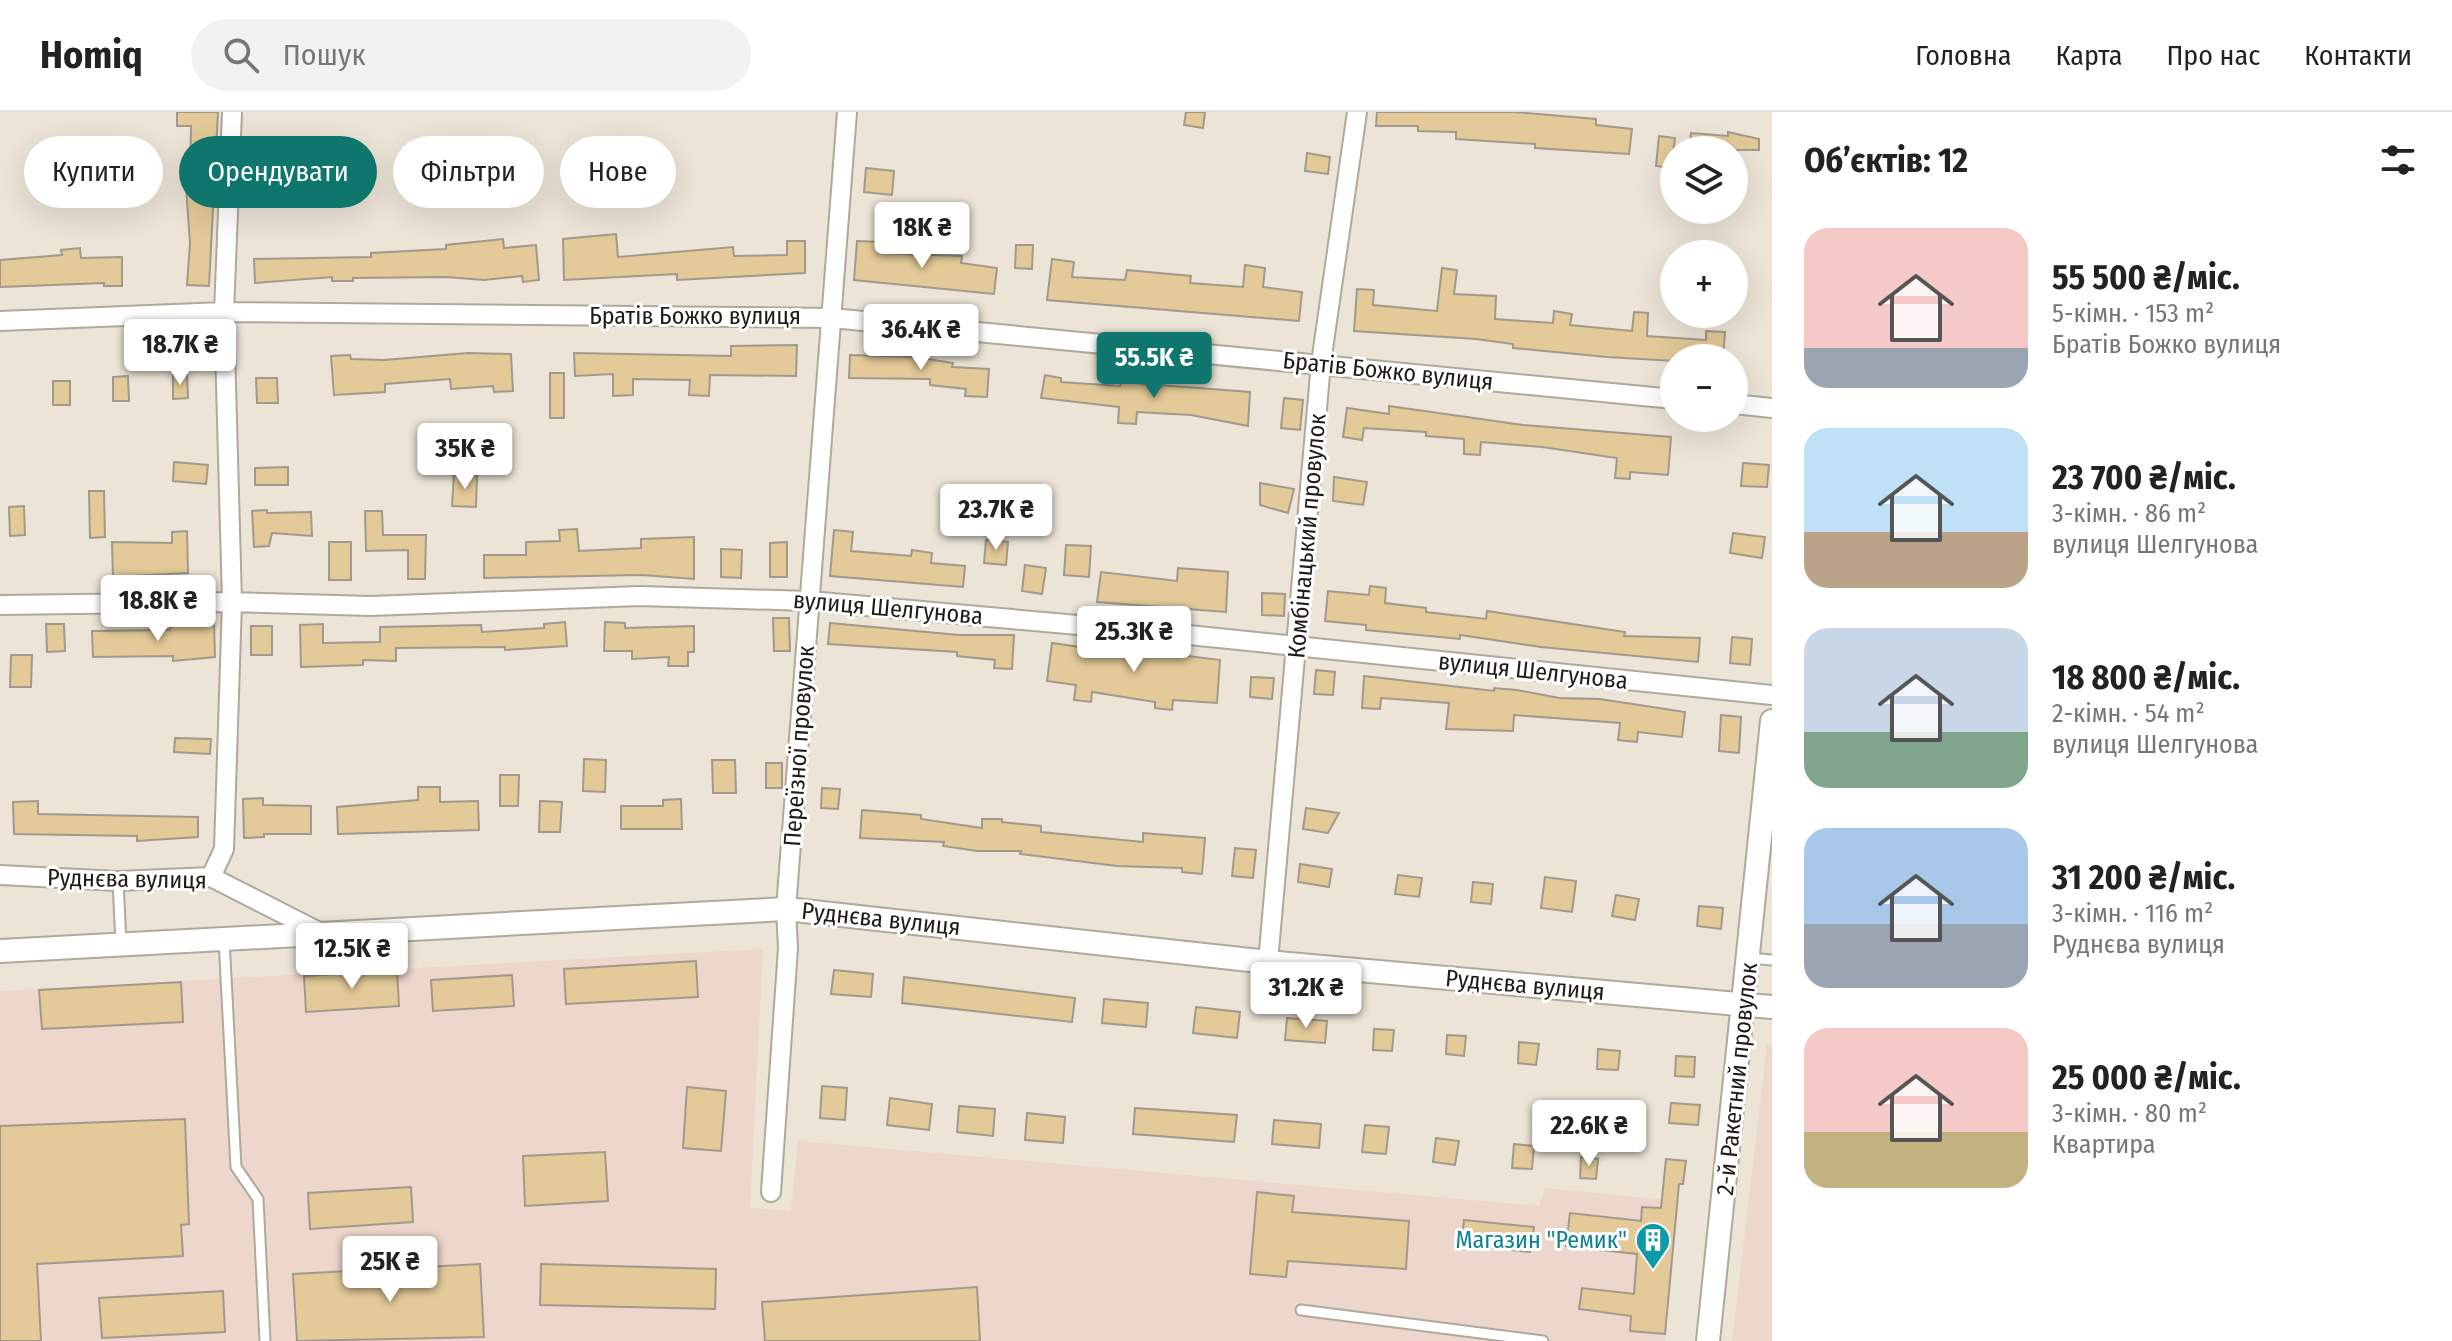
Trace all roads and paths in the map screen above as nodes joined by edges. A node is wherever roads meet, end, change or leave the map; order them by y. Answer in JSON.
{"nodes":[{"id":1,"x":232,"y":112,"type":"edge"},
{"id":2,"x":847,"y":112,"type":"edge"},
{"id":3,"x":1357,"y":112,"type":"edge"},
{"id":4,"x":224,"y":312,"type":"junction"},
{"id":5,"x":832,"y":318,"type":"junction"},
{"id":6,"x":0,"y":321,"type":"edge"},
{"id":7,"x":1321,"y":363,"type":"junction"},
{"id":8,"x":1660,"y":398,"type":"edge"},
{"id":9,"x":1748,"y":405,"type":"edge"},
{"id":10,"x":1772,"y":408,"type":"edge"},
{"id":11,"x":810,"y":601,"type":"junction"},
{"id":12,"x":232,"y":602,"type":"junction"},
{"id":13,"x":0,"y":605,"type":"edge"},
{"id":14,"x":1299,"y":648,"type":"junction"},
{"id":15,"x":1772,"y":695,"type":"edge"},
{"id":16,"x":1772,"y":721,"type":"edge"},
{"id":17,"x":0,"y":875,"type":"edge"},
{"id":18,"x":211,"y":877,"type":"junction"},
{"id":19,"x":118,"y":881,"type":"junction"},
{"id":20,"x":786,"y":909,"type":"junction"},
{"id":21,"x":323,"y":934,"type":"junction"},
{"id":22,"x":224,"y":939,"type":"junction"},
{"id":23,"x":121,"y":944,"type":"junction"},
{"id":24,"x":0,"y":951,"type":"edge"},
{"id":25,"x":1749,"y":958,"type":"junction"},
{"id":26,"x":1772,"y":960,"type":"edge"},
{"id":27,"x":1268,"y":962,"type":"junction"},
{"id":28,"x":1745,"y":1004,"type":"junction"},
{"id":29,"x":1772,"y":1007,"type":"edge"},
{"id":30,"x":771,"y":1192,"type":"dead end"},
{"id":31,"x":1301,"y":1310,"type":"dead end"},
{"id":32,"x":265,"y":1341,"type":"edge"},
{"id":33,"x":1543,"y":1341,"type":"edge"},
{"id":34,"x":1708,"y":1341,"type":"edge"}],
"edges":[{"from":1,"to":4,"type":"street"},
{"from":2,"to":5,"type":"street","name":"Переїзної провулок"},
{"from":3,"to":7,"type":"street","name":"Комбінацький провулок"},
{"from":4,"to":5,"type":"street","name":"Братів Божко вулиця"},
{"from":4,"to":6,"type":"street","name":"Братів Божко вулиця"},
{"from":4,"to":12,"type":"street"},
{"from":5,"to":7,"type":"street","name":"Братів Божко вулиця"},
{"from":5,"to":11,"type":"street","name":"Переїзної провулок"},
{"from":7,"to":8,"type":"street","name":"Братів Божко вулиця"},
{"from":7,"to":14,"type":"street","name":"Комбінацький провулок"},
{"from":9,"to":10,"type":"street"},
{"from":11,"to":12,"type":"street","name":"вулиця Шелгунова"},
{"from":11,"to":14,"type":"street","name":"вулиця Шелгунова"},
{"from":11,"to":20,"type":"street","name":"Переїзної провулок"},
{"from":12,"to":13,"type":"street","name":"вулиця Шелгунова"},
{"from":12,"to":18,"type":"street"},
{"from":14,"to":15,"type":"street","name":"вулиця Шелгунова"},
{"from":14,"to":27,"type":"street","name":"Комбінацький провулок"},
{"from":16,"to":25,"type":"street","name":"2-й Ракетний провулок"},
{"from":17,"to":19,"type":"street","name":"Руднєва вулиця"},
{"from":18,"to":19,"type":"street","name":"Руднєва вулиця"},
{"from":18,"to":21,"type":"street","name":"Руднєва вулиця"},
{"from":19,"to":23,"type":"lane"},
{"from":20,"to":21,"type":"street","name":"Руднєва вулиця"},
{"from":20,"to":27,"type":"street","name":"Руднєва вулиця"},
{"from":20,"to":30,"type":"street","name":"Переїзної провулок"},
{"from":21,"to":22,"type":"street"},
{"from":22,"to":23,"type":"street"},
{"from":22,"to":32,"type":"lane"},
{"from":23,"to":24,"type":"street"},
{"from":25,"to":26,"type":"lane"},
{"from":25,"to":28,"type":"street","name":"2-й Ракетний провулок"},
{"from":27,"to":28,"type":"street","name":"Руднєва вулиця"},
{"from":28,"to":29,"type":"street","name":"Руднєва вулиця"},
{"from":28,"to":34,"type":"street","name":"2-й Ракетний провулок"},
{"from":31,"to":33,"type":"lane"}]}
